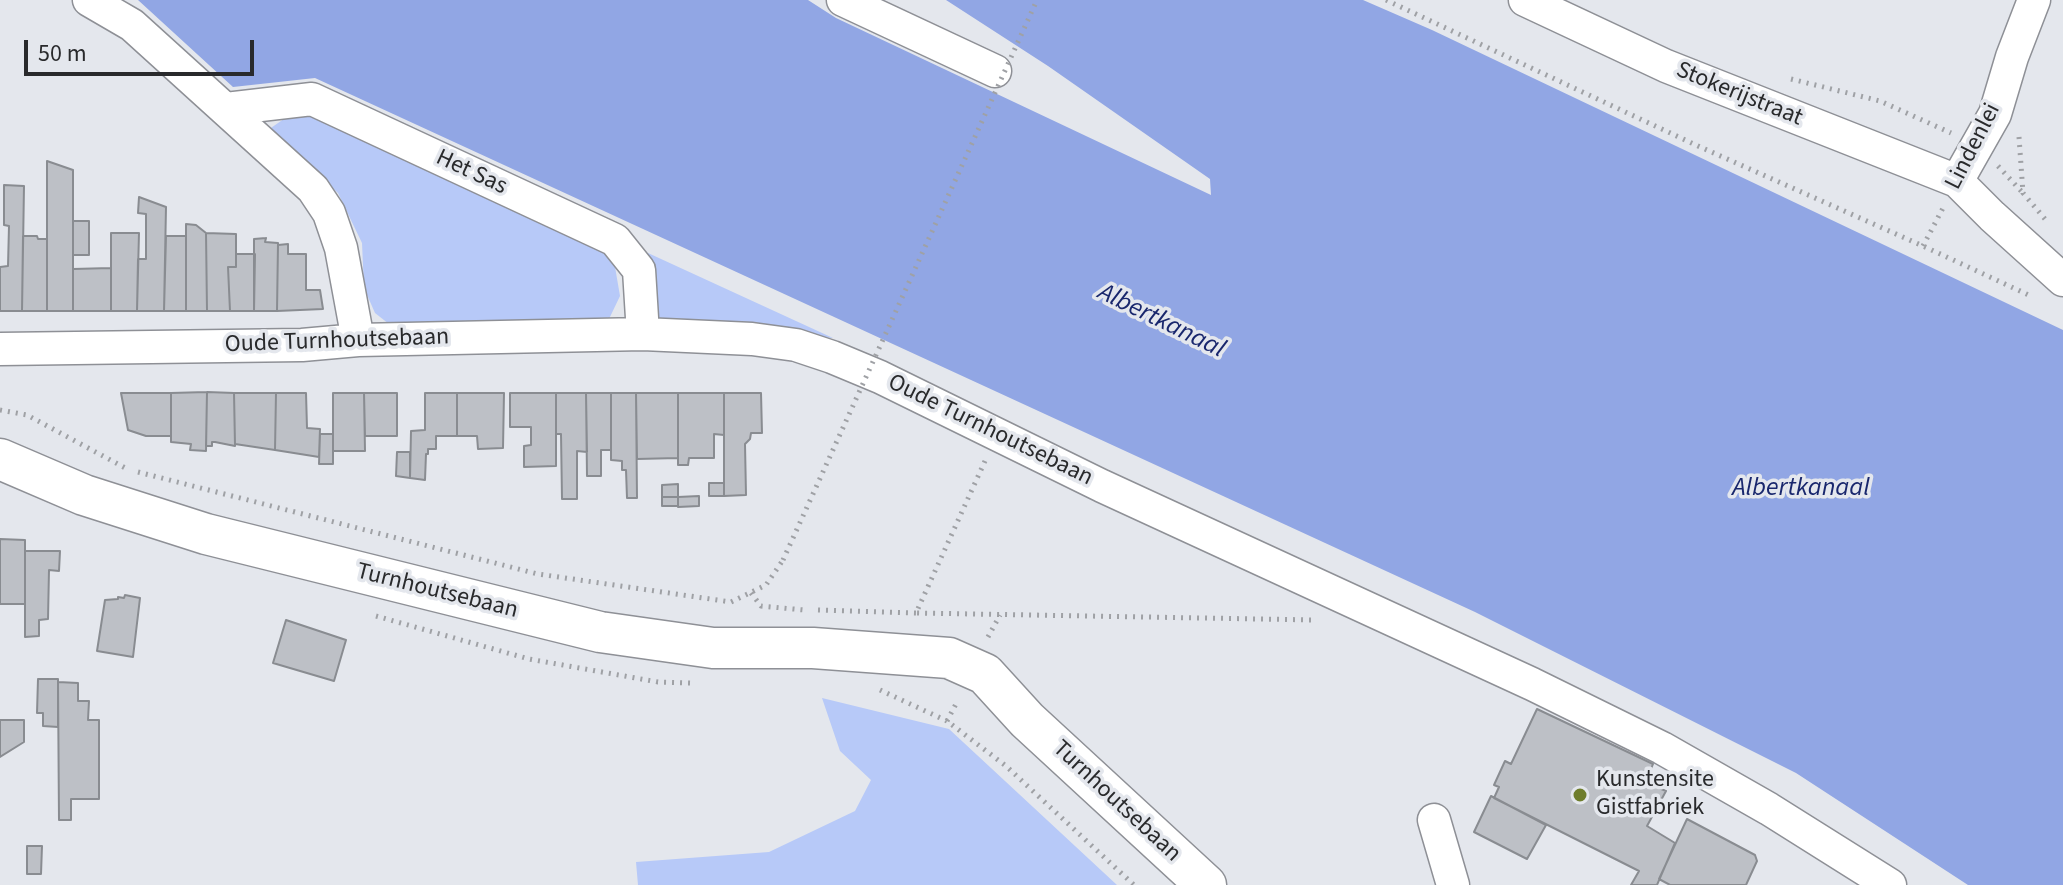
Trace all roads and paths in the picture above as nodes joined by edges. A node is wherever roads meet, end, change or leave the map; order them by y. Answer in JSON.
{"nodes":[{"id":1,"x":89,"y":0,"type":"edge"},
{"id":2,"x":843,"y":0,"type":"edge"},
{"id":3,"x":1037,"y":0,"type":"edge"},
{"id":4,"x":1386,"y":0,"type":"edge"},
{"id":5,"x":1525,"y":0,"type":"edge"},
{"id":6,"x":2034,"y":0,"type":"edge"},
{"id":7,"x":995,"y":71,"type":"dead end"},
{"id":8,"x":226,"y":109,"type":"junction"},
{"id":9,"x":2018,"y":133,"type":"dead end"},
{"id":10,"x":1957,"y":181,"type":"junction"},
{"id":11,"x":2048,"y":222,"type":"dead end"},
{"id":12,"x":1923,"y":246,"type":"junction"},
{"id":13,"x":2063,"y":280,"type":"edge"},
{"id":14,"x":2035,"y":298,"type":"dead end"},
{"id":15,"x":643,"y":334,"type":"junction"},
{"id":16,"x":358,"y":340,"type":"junction"},
{"id":17,"x":0,"y":349,"type":"edge"},
{"id":18,"x":0,"y":410,"type":"edge"},
{"id":19,"x":997,"y":435,"type":"junction"},
{"id":20,"x":0,"y":459,"type":"edge"},
{"id":21,"x":751,"y":593,"type":"junction"},
{"id":22,"x":916,"y":613,"type":"junction"},
{"id":23,"x":1316,"y":620,"type":"dead end"},
{"id":24,"x":1434,"y":820,"type":"dead end"},
{"id":25,"x":1206,"y":885,"type":"edge"},
{"id":26,"x":1453,"y":885,"type":"edge"},
{"id":27,"x":1890,"y":885,"type":"edge"}],
"edges":[{"from":1,"to":8,"type":"street"},
{"from":2,"to":7,"type":"street"},
{"from":3,"to":21,"type":"path","bridge":true},
{"from":4,"to":12,"type":"path"},
{"from":5,"to":10,"type":"street","name":"Stokerijstraat"},
{"from":6,"to":10,"type":"street","name":"Lindenlei"},
{"from":8,"to":15,"type":"street","name":"Het Sas"},
{"from":8,"to":16,"type":"street"},
{"from":9,"to":11,"type":"path"},
{"from":10,"to":12,"type":"path","name":"Lindenlei"},
{"from":10,"to":13,"type":"street"},
{"from":12,"to":14,"type":"path"},
{"from":15,"to":16,"type":"street","name":"Oude Turnhoutsebaan"},
{"from":15,"to":19,"type":"street","name":"Oude Turnhoutsebaan"},
{"from":16,"to":17,"type":"street","name":"Oude Turnhoutsebaan"},
{"from":18,"to":21,"type":"path"},
{"from":19,"to":22,"type":"path"},
{"from":19,"to":27,"type":"street","name":"Oude Turnhoutsebaan"},
{"from":20,"to":25,"type":"main road","name":"Turnhoutsebaan"},
{"from":21,"to":22,"type":"path"},
{"from":22,"to":23,"type":"path"},
{"from":24,"to":26,"type":"street"}]}
